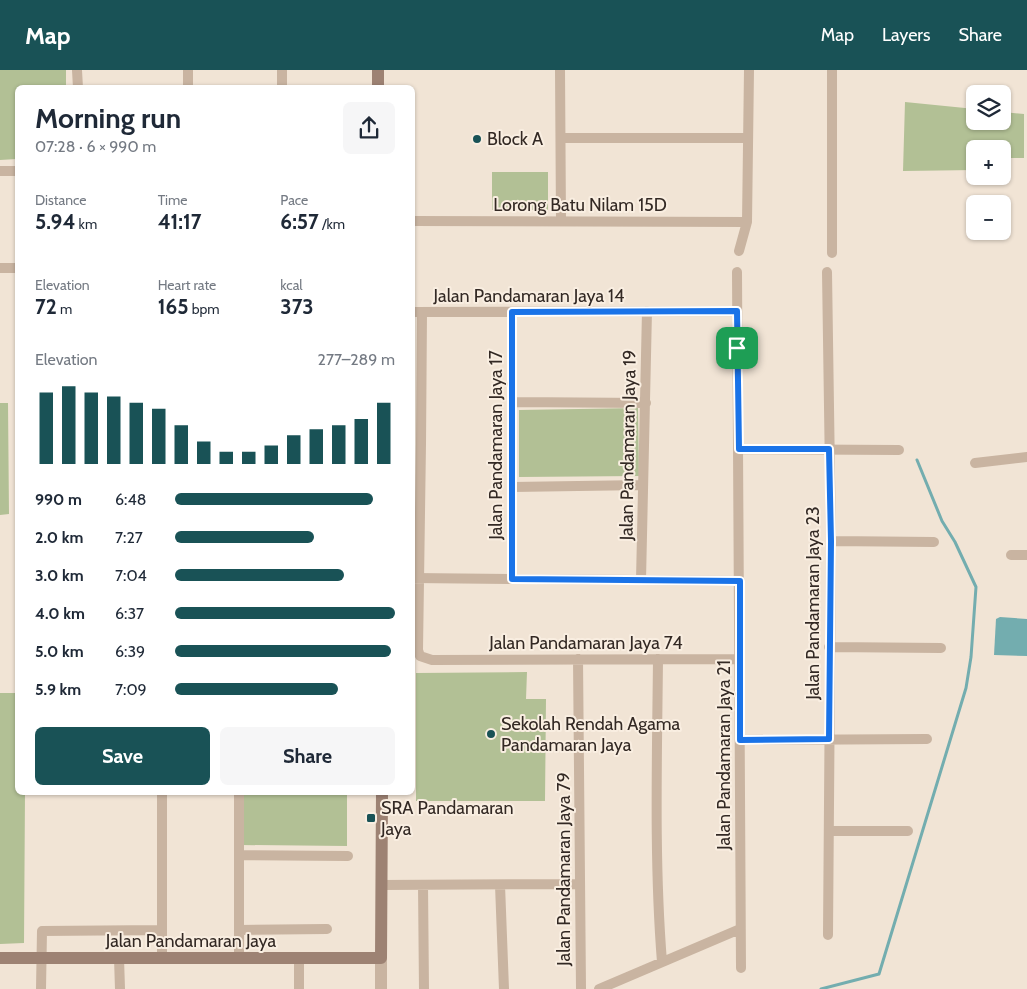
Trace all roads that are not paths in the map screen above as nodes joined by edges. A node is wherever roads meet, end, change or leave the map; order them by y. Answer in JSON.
{"nodes":[{"id":1,"x":78,"y":70,"type":"edge"},
{"id":2,"x":188,"y":70,"type":"edge"},
{"id":3,"x":282,"y":70,"type":"edge"},
{"id":4,"x":378,"y":70,"type":"edge"},
{"id":5,"x":560,"y":70,"type":"edge"},
{"id":6,"x":749,"y":70,"type":"edge"},
{"id":7,"x":832,"y":70,"type":"edge"},
{"id":8,"x":78,"y":85,"type":"edge"},
{"id":9,"x":188,"y":85,"type":"edge"},
{"id":10,"x":282,"y":85,"type":"edge"},
{"id":11,"x":378,"y":85,"type":"edge"},
{"id":12,"x":561,"y":138,"type":"junction"},
{"id":13,"x":748,"y":138,"type":"junction"},
{"id":14,"x":0,"y":171,"type":"edge"},
{"id":15,"x":15,"y":171,"type":"edge"},
{"id":16,"x":415,"y":221,"type":"edge"},
{"id":17,"x":561,"y":221,"type":"junction"},
{"id":18,"x":747,"y":222,"type":"junction"},
{"id":19,"x":739,"y":251,"type":"dead end"},
{"id":20,"x":832,"y":253,"type":"dead end"},
{"id":21,"x":0,"y":268,"type":"edge"},
{"id":22,"x":15,"y":268,"type":"edge"},
{"id":23,"x":737,"y":272,"type":"dead end"},
{"id":24,"x":827,"y":272,"type":"dead end"},
{"id":25,"x":647,"y":311,"type":"junction"},
{"id":26,"x":737,"y":311,"type":"junction"},
{"id":27,"x":417,"y":312,"type":"edge"},
{"id":28,"x":512,"y":312,"type":"junction"},
{"id":29,"x":513,"y":402,"type":"junction"},
{"id":30,"x":646,"y":403,"type":"junction"},
{"id":31,"x":739,"y":449,"type":"junction"},
{"id":32,"x":829,"y":449,"type":"junction"},
{"id":33,"x":899,"y":450,"type":"dead end"},
{"id":34,"x":1027,"y":457,"type":"edge"},
{"id":35,"x":974,"y":464,"type":"dead end"},
{"id":36,"x":643,"y":485,"type":"junction"},
{"id":37,"x":513,"y":487,"type":"junction"},
{"id":38,"x":831,"y":541,"type":"junction"},
{"id":39,"x":934,"y":542,"type":"dead end"},
{"id":40,"x":1011,"y":555,"type":"dead end"},
{"id":41,"x":1027,"y":556,"type":"edge"},
{"id":42,"x":416,"y":578,"type":"edge"},
{"id":43,"x":512,"y":579,"type":"junction"},
{"id":44,"x":641,"y":580,"type":"junction"},
{"id":45,"x":740,"y":581,"type":"junction"},
{"id":46,"x":830,"y":647,"type":"junction"},
{"id":47,"x":941,"y":648,"type":"dead end"},
{"id":48,"x":578,"y":659,"type":"junction"},
{"id":49,"x":658,"y":659,"type":"junction"},
{"id":50,"x":740,"y":659,"type":"junction"},
{"id":51,"x":829,"y":739,"type":"junction"},
{"id":52,"x":927,"y":739,"type":"dead end"},
{"id":53,"x":740,"y":740,"type":"junction"},
{"id":54,"x":162,"y":795,"type":"edge"},
{"id":55,"x":239,"y":795,"type":"edge"},
{"id":56,"x":382,"y":795,"type":"edge"},
{"id":57,"x":908,"y":831,"type":"dead end"},
{"id":58,"x":830,"y":832,"type":"junction"},
{"id":59,"x":239,"y":855,"type":"junction"},
{"id":60,"x":348,"y":856,"type":"dead end"},
{"id":61,"x":580,"y":884,"type":"junction"},
{"id":62,"x":382,"y":885,"type":"junction"},
{"id":63,"x":424,"y":885,"type":"junction"},
{"id":64,"x":500,"y":885,"type":"junction"},
{"id":65,"x":327,"y":929,"type":"dead end"},
{"id":66,"x":740,"y":929,"type":"junction"},
{"id":67,"x":162,"y":930,"type":"junction"},
{"id":68,"x":239,"y":930,"type":"junction"},
{"id":69,"x":828,"y":935,"type":"dead end"},
{"id":70,"x":0,"y":958,"type":"edge"},
{"id":71,"x":41,"y":958,"type":"junction"},
{"id":72,"x":120,"y":958,"type":"junction"},
{"id":73,"x":162,"y":958,"type":"junction"},
{"id":74,"x":239,"y":958,"type":"junction"},
{"id":75,"x":299,"y":958,"type":"junction"},
{"id":76,"x":381,"y":958,"type":"junction"},
{"id":77,"x":662,"y":962,"type":"junction"},
{"id":78,"x":740,"y":968,"type":"dead end"},
{"id":79,"x":41,"y":989,"type":"edge"},
{"id":80,"x":120,"y":989,"type":"edge"},
{"id":81,"x":299,"y":989,"type":"edge"},
{"id":82,"x":381,"y":989,"type":"edge"},
{"id":83,"x":424,"y":989,"type":"edge"},
{"id":84,"x":504,"y":989,"type":"edge"},
{"id":85,"x":581,"y":989,"type":"edge"},
{"id":86,"x":599,"y":989,"type":"edge"}],
"edges":[{"from":1,"to":8,"type":"street"},
{"from":2,"to":9,"type":"street"},
{"from":3,"to":10,"type":"street"},
{"from":4,"to":11,"type":"main road"},
{"from":5,"to":12,"type":"street"},
{"from":6,"to":13,"type":"street"},
{"from":7,"to":20,"type":"street"},
{"from":12,"to":13,"type":"street"},
{"from":12,"to":17,"type":"street"},
{"from":13,"to":18,"type":"street"},
{"from":14,"to":15,"type":"street"},
{"from":16,"to":17,"type":"street","name":"Lorong Batu Nilam 15D"},
{"from":17,"to":18,"type":"street","name":"Lorong Batu Nilam 15D"},
{"from":18,"to":19,"type":"street"},
{"from":21,"to":22,"type":"street"},
{"from":23,"to":26,"type":"street","name":"Jalan Pandamaran Jaya 21"},
{"from":24,"to":32,"type":"street","name":"Jalan Pandamaran Jaya 23"},
{"from":25,"to":26,"type":"street","name":"Jalan Pandamaran Jaya 14"},
{"from":25,"to":28,"type":"street","name":"Jalan Pandamaran Jaya 14"},
{"from":25,"to":30,"type":"street","name":"Jalan Pandamaran Jaya 19"},
{"from":26,"to":31,"type":"street","name":"Jalan Pandamaran Jaya 21"},
{"from":27,"to":28,"type":"street","name":"Jalan Pandamaran Jaya 14"},
{"from":27,"to":42,"type":"street"},
{"from":28,"to":29,"type":"street","name":"Jalan Pandamaran Jaya 17"},
{"from":29,"to":30,"type":"street"},
{"from":29,"to":37,"type":"street","name":"Jalan Pandamaran Jaya 17"},
{"from":30,"to":36,"type":"street","name":"Jalan Pandamaran Jaya 19"},
{"from":31,"to":32,"type":"street"},
{"from":31,"to":45,"type":"street","name":"Jalan Pandamaran Jaya 21"},
{"from":32,"to":33,"type":"street"},
{"from":32,"to":38,"type":"street","name":"Jalan Pandamaran Jaya 23"},
{"from":34,"to":35,"type":"street"},
{"from":36,"to":37,"type":"street"},
{"from":36,"to":44,"type":"street","name":"Jalan Pandamaran Jaya 19"},
{"from":37,"to":43,"type":"street","name":"Jalan Pandamaran Jaya 17"},
{"from":38,"to":39,"type":"street"},
{"from":38,"to":46,"type":"street","name":"Jalan Pandamaran Jaya 23"},
{"from":40,"to":41,"type":"street"},
{"from":42,"to":43,"type":"street"},
{"from":42,"to":48,"type":"street","name":"Jalan Pandamaran Jaya 74"},
{"from":43,"to":44,"type":"street"},
{"from":44,"to":45,"type":"street"},
{"from":45,"to":50,"type":"street","name":"Jalan Pandamaran Jaya 21"},
{"from":46,"to":47,"type":"street"},
{"from":46,"to":51,"type":"street","name":"Jalan Pandamaran Jaya 23"},
{"from":48,"to":49,"type":"street","name":"Jalan Pandamaran Jaya 74"},
{"from":48,"to":61,"type":"street","name":"Jalan Pandamaran Jaya 79"},
{"from":49,"to":50,"type":"street","name":"Jalan Pandamaran Jaya 74"},
{"from":49,"to":77,"type":"street"},
{"from":50,"to":53,"type":"street","name":"Jalan Pandamaran Jaya 21"},
{"from":51,"to":52,"type":"street"},
{"from":51,"to":53,"type":"street"},
{"from":51,"to":58,"type":"street","name":"Jalan Pandamaran Jaya 23"},
{"from":53,"to":66,"type":"street","name":"Jalan Pandamaran Jaya 21"},
{"from":54,"to":67,"type":"street"},
{"from":55,"to":59,"type":"street"},
{"from":56,"to":62,"type":"main road"},
{"from":57,"to":58,"type":"street"},
{"from":58,"to":69,"type":"street","name":"Jalan Pandamaran Jaya 23"},
{"from":59,"to":60,"type":"street"},
{"from":59,"to":68,"type":"street"},
{"from":61,"to":64,"type":"street"},
{"from":61,"to":85,"type":"street","name":"Jalan Pandamaran Jaya 79"},
{"from":62,"to":63,"type":"street"},
{"from":62,"to":76,"type":"main road"},
{"from":63,"to":64,"type":"street"},
{"from":63,"to":83,"type":"street"},
{"from":64,"to":84,"type":"street"},
{"from":65,"to":68,"type":"street"},
{"from":66,"to":77,"type":"street"},
{"from":66,"to":78,"type":"street","name":"Jalan Pandamaran Jaya 21"},
{"from":67,"to":71,"type":"street"},
{"from":67,"to":73,"type":"street"},
{"from":68,"to":74,"type":"street"},
{"from":70,"to":71,"type":"main road","name":"Jalan Pandamaran Jaya"},
{"from":71,"to":72,"type":"main road","name":"Jalan Pandamaran Jaya"},
{"from":71,"to":79,"type":"street"},
{"from":72,"to":73,"type":"main road","name":"Jalan Pandamaran Jaya"},
{"from":72,"to":80,"type":"street"},
{"from":73,"to":74,"type":"main road","name":"Jalan Pandamaran Jaya"},
{"from":74,"to":75,"type":"main road","name":"Jalan Pandamaran Jaya"},
{"from":75,"to":76,"type":"main road","name":"Jalan Pandamaran Jaya"},
{"from":75,"to":81,"type":"street"},
{"from":76,"to":82,"type":"street"},
{"from":77,"to":86,"type":"street"}]}
